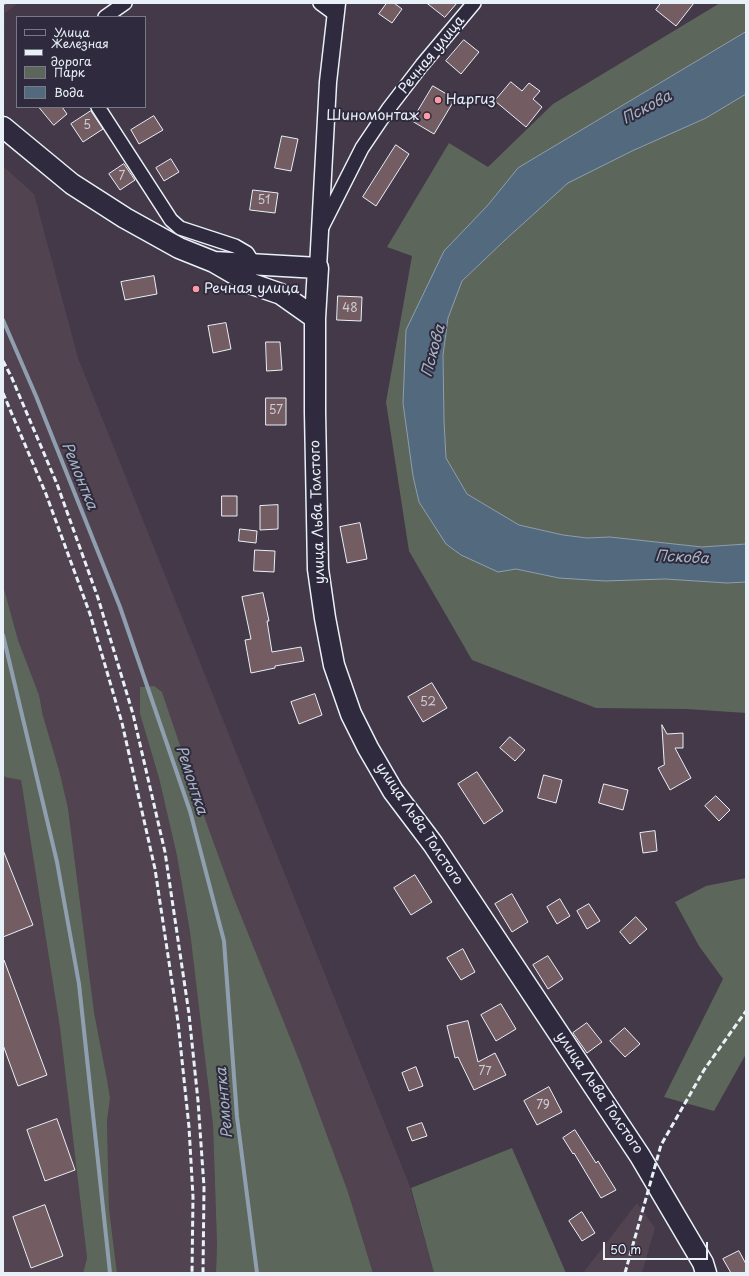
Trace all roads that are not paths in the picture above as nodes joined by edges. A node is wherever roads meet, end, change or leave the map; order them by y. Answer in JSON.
{"nodes":[{"id":1,"x":125,"y":3,"type":"edge"},
{"id":2,"x":320,"y":3,"type":"edge"},
{"id":3,"x":474,"y":3,"type":"edge"},
{"id":4,"x":336,"y":8,"type":"edge"},
{"id":5,"x":106,"y":16,"type":"edge"},
{"id":6,"x":99,"y":108,"type":"edge"},
{"id":7,"x":3,"y":127,"type":"edge"},
{"id":8,"x":320,"y":232,"type":"junction"},
{"id":9,"x":214,"y":262,"type":"junction"},
{"id":10,"x":254,"y":264,"type":"junction"},
{"id":11,"x":318,"y":268,"type":"junction"},
{"id":12,"x":315,"y":318,"type":"junction"},
{"id":13,"x":706,"y":1273,"type":"edge"}],
"edges":[{"from":1,"to":5,"type":"street"},
{"from":2,"to":4,"type":"street"},
{"from":3,"to":8,"type":"street","name":"Речная улица"},
{"from":4,"to":8,"type":"street","name":"улица Льва Толстого"},
{"from":6,"to":10,"type":"street"},
{"from":7,"to":9,"type":"main road"},
{"from":8,"to":11,"type":"street","name":"улица Льва Толстого"},
{"from":9,"to":10,"type":"main road"},
{"from":9,"to":12,"type":"main road"},
{"from":10,"to":11,"type":"main road"},
{"from":11,"to":12,"type":"main road","name":"улица Льва Толстого"},
{"from":12,"to":13,"type":"main road","name":"улица Льва Толстого"}]}
